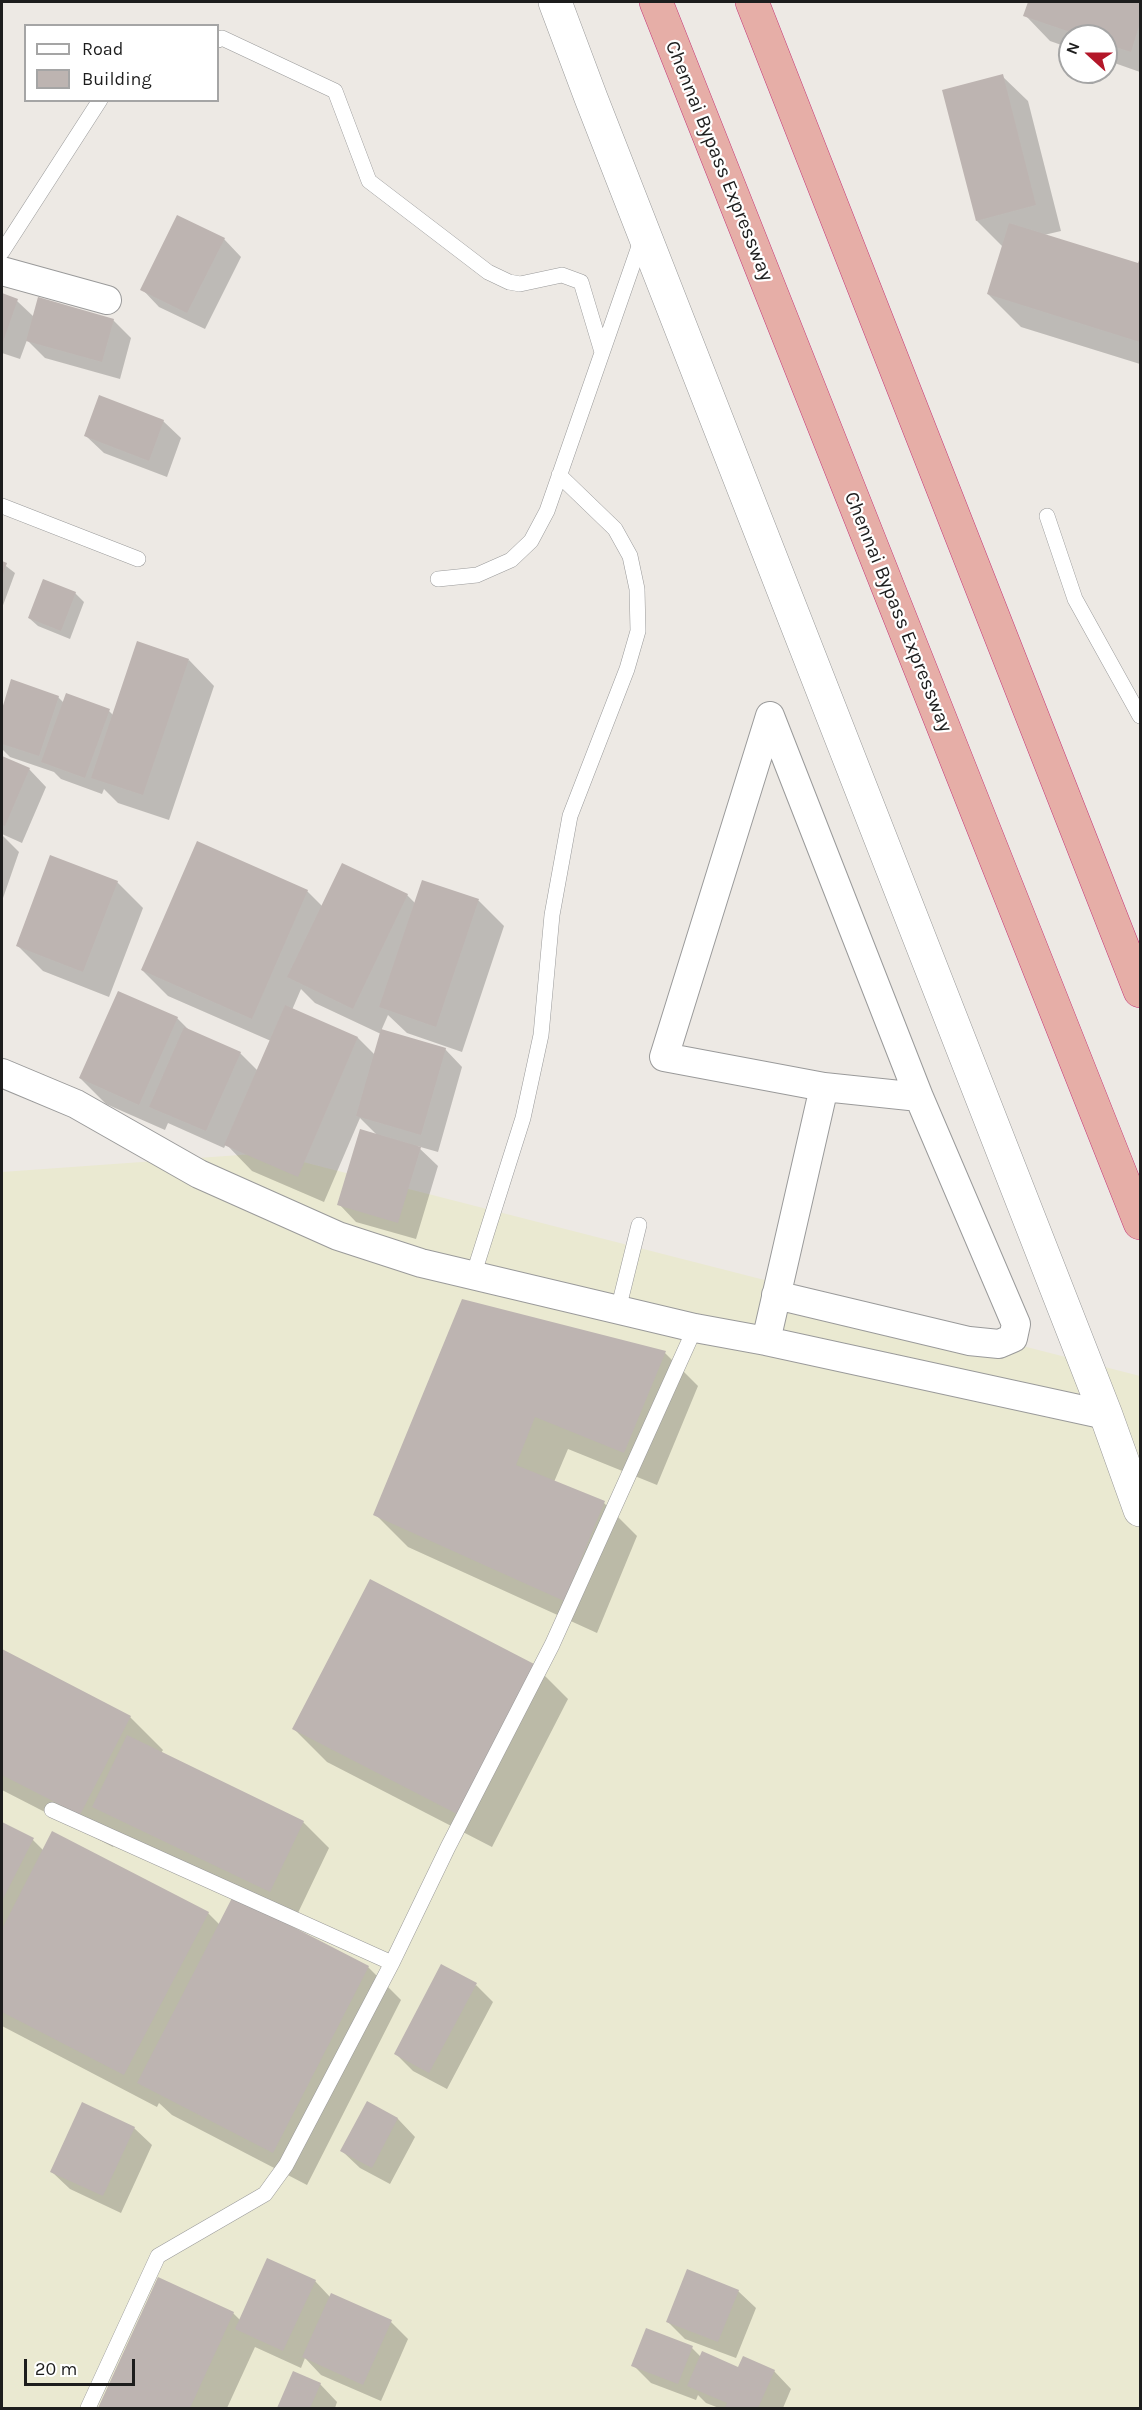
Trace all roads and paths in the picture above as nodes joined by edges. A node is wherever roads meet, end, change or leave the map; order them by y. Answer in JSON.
{"nodes":[{"id":1,"x":555,"y":2,"type":"edge"},
{"id":2,"x":656,"y":2,"type":"edge"},
{"id":3,"x":752,"y":2,"type":"edge"},
{"id":4,"x":219,"y":40,"type":"edge"},
{"id":5,"x":99,"y":102,"type":"edge"},
{"id":6,"x":644,"y":233,"type":"junction"},
{"id":7,"x":2,"y":252,"type":"edge"},
{"id":8,"x":2,"y":271,"type":"edge"},
{"id":9,"x":107,"y":300,"type":"dead end"},
{"id":10,"x":602,"y":352,"type":"junction"},
{"id":11,"x":560,"y":475,"type":"junction"},
{"id":12,"x":2,"y":506,"type":"edge"},
{"id":13,"x":1047,"y":516,"type":"dead end"},
{"id":14,"x":138,"y":559,"type":"dead end"},
{"id":15,"x":438,"y":579,"type":"dead end"},
{"id":16,"x":1140,"y":716,"type":"edge"},
{"id":17,"x":1140,"y":991,"type":"edge"},
{"id":18,"x":2,"y":1073,"type":"edge"},
{"id":19,"x":824,"y":1087,"type":"junction"},
{"id":20,"x":919,"y":1097,"type":"junction"},
{"id":21,"x":1140,"y":1223,"type":"edge"},
{"id":22,"x":639,"y":1225,"type":"dead end"},
{"id":23,"x":473,"y":1276,"type":"junction"},
{"id":24,"x":776,"y":1295,"type":"junction"},
{"id":25,"x":618,"y":1310,"type":"junction"},
{"id":26,"x":695,"y":1328,"type":"junction"},
{"id":27,"x":766,"y":1341,"type":"junction"},
{"id":28,"x":1106,"y":1416,"type":"junction"},
{"id":29,"x":1140,"y":1510,"type":"edge"},
{"id":30,"x":52,"y":1810,"type":"dead end"},
{"id":31,"x":392,"y":1963,"type":"junction"},
{"id":32,"x":88,"y":2409,"type":"edge"}],
"edges":[{"from":1,"to":6,"type":"street"},
{"from":2,"to":21,"type":"highway","name":"Chennai Bypass Expressway"},
{"from":3,"to":17,"type":"highway"},
{"from":4,"to":10,"type":"lane"},
{"from":5,"to":7,"type":"lane"},
{"from":6,"to":10,"type":"lane"},
{"from":6,"to":28,"type":"street"},
{"from":8,"to":9,"type":"street"},
{"from":10,"to":11,"type":"lane"},
{"from":11,"to":15,"type":"lane"},
{"from":11,"to":23,"type":"lane"},
{"from":12,"to":14,"type":"lane"},
{"from":13,"to":16,"type":"lane"},
{"from":18,"to":23,"type":"street"},
{"from":19,"to":20,"type":"street"},
{"from":19,"to":20,"type":"street"},
{"from":19,"to":24,"type":"street"},
{"from":20,"to":24,"type":"street"},
{"from":22,"to":25,"type":"lane"},
{"from":23,"to":25,"type":"street"},
{"from":24,"to":27,"type":"street"},
{"from":25,"to":26,"type":"street"},
{"from":26,"to":27,"type":"street"},
{"from":26,"to":31,"type":"lane"},
{"from":27,"to":28,"type":"street"},
{"from":28,"to":29,"type":"street"},
{"from":30,"to":31,"type":"lane"},
{"from":31,"to":32,"type":"lane"}]}
